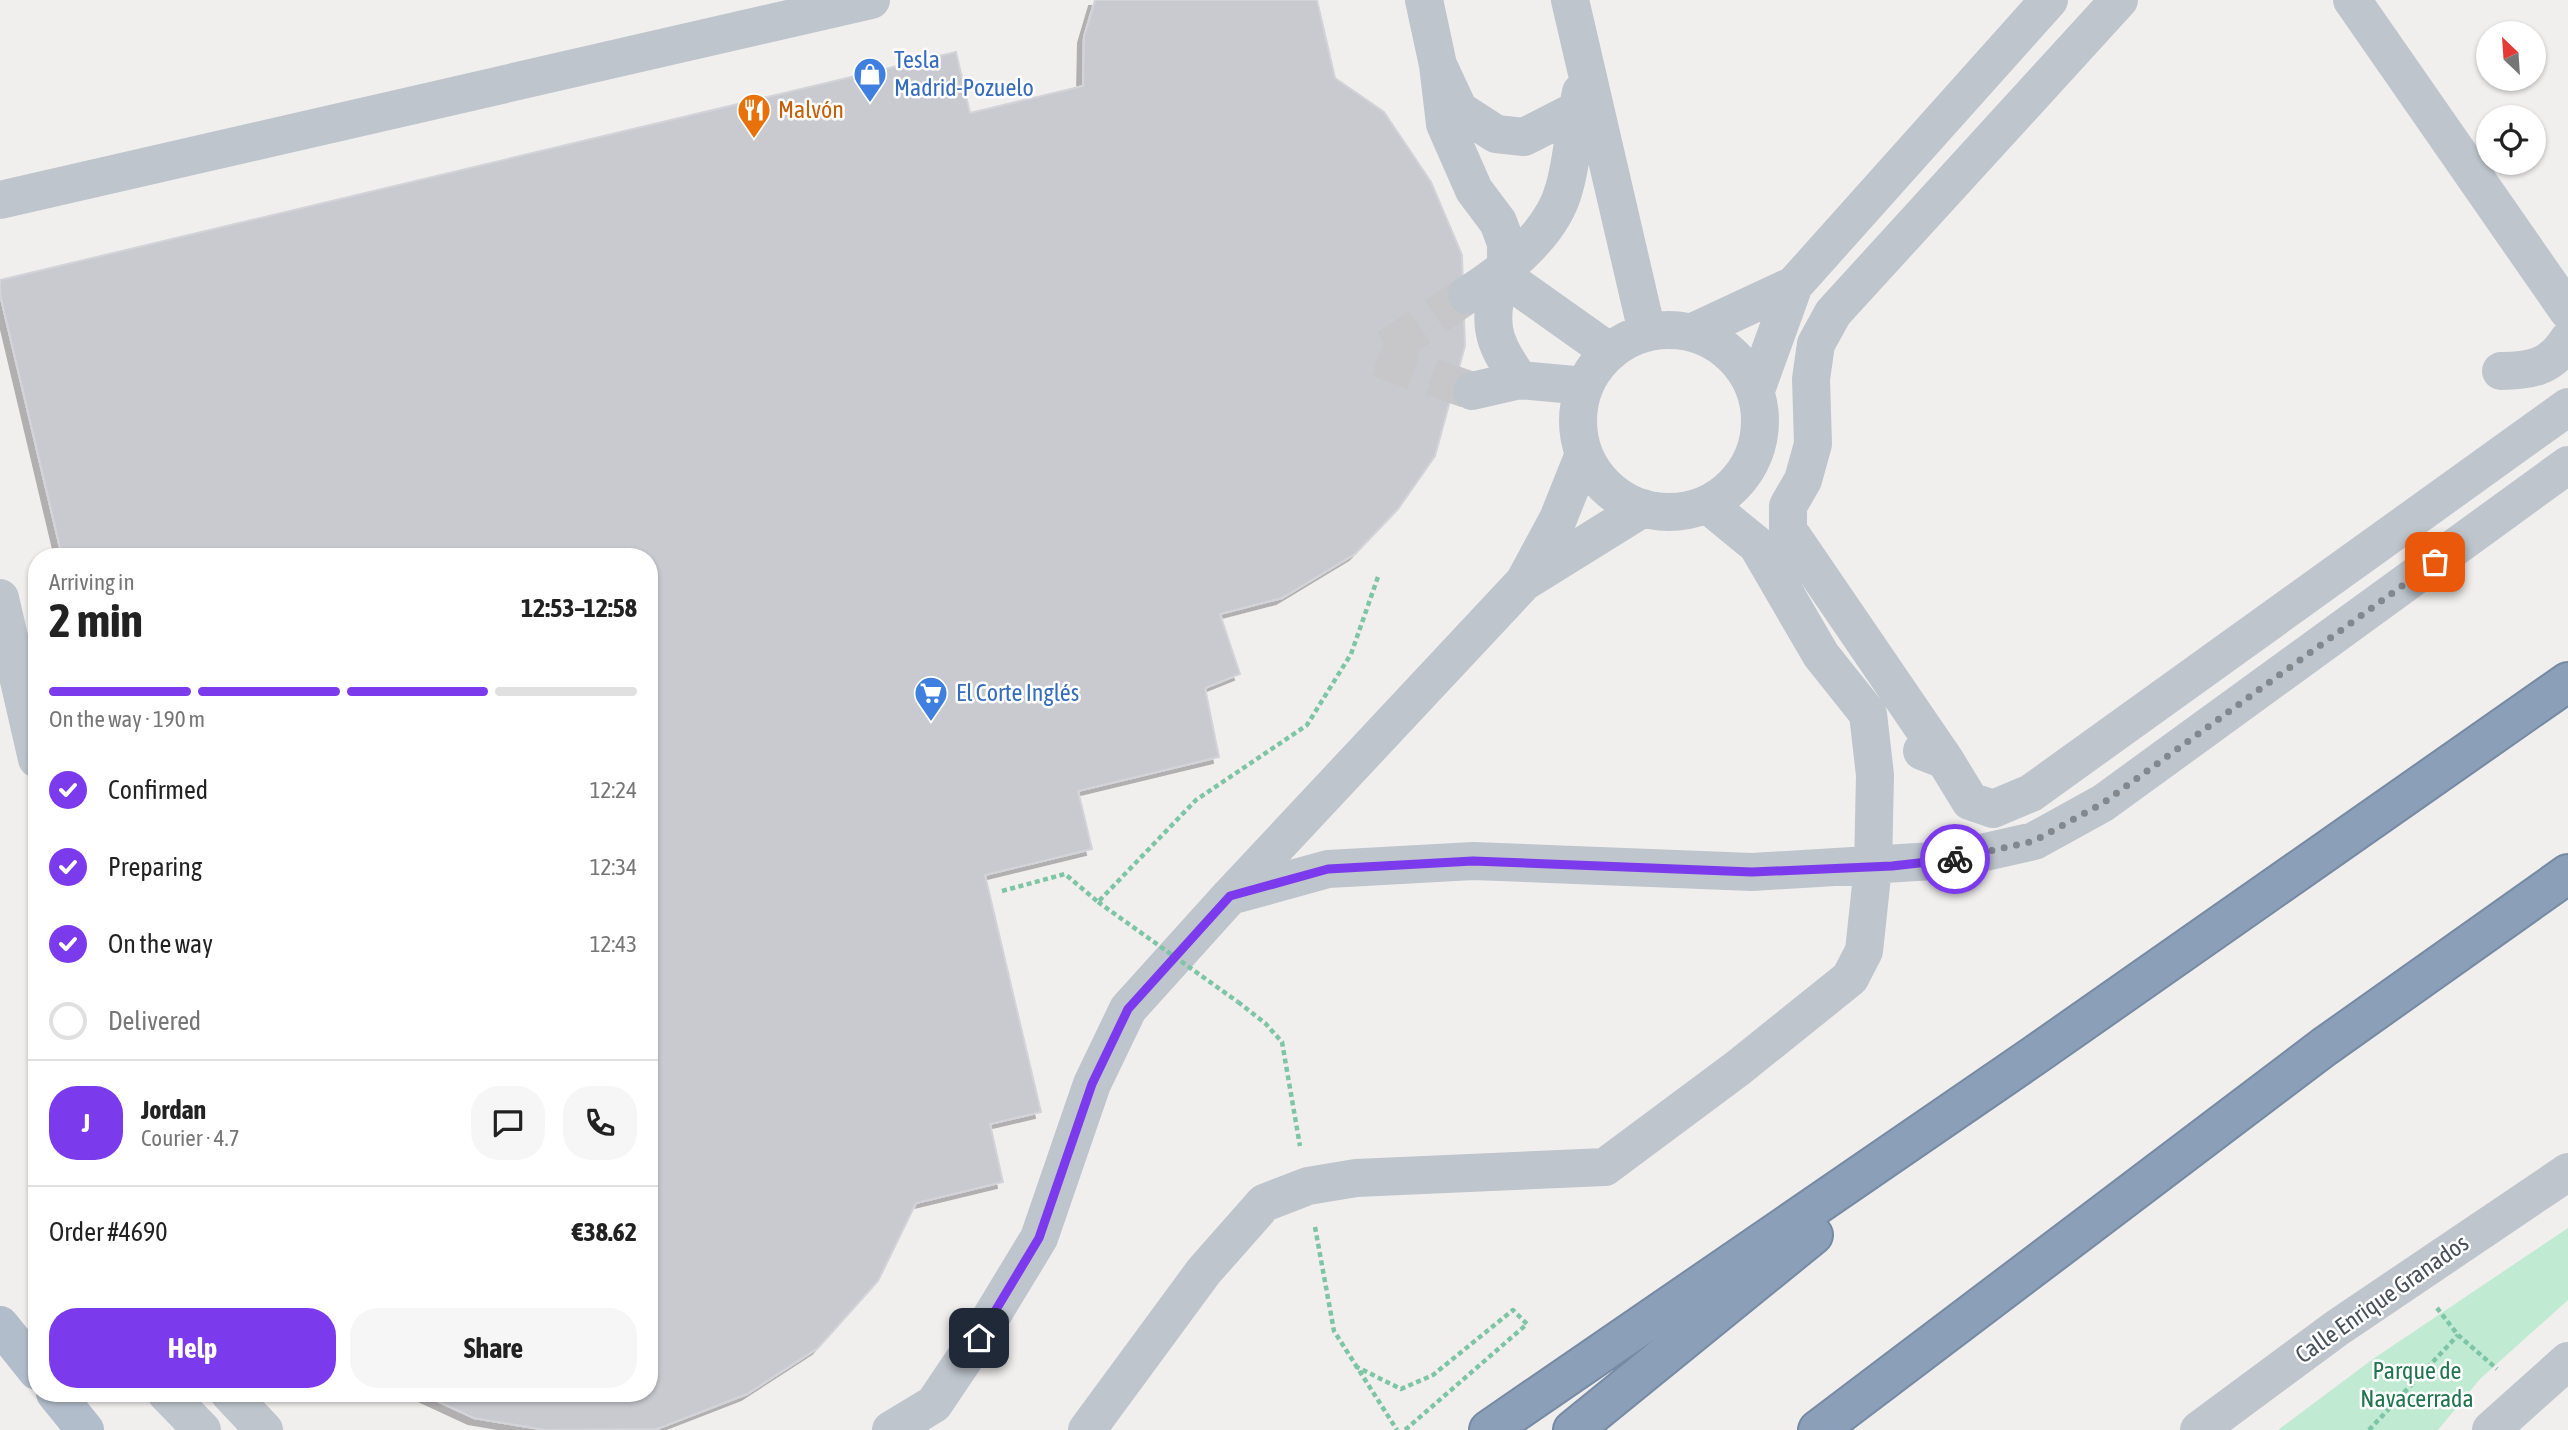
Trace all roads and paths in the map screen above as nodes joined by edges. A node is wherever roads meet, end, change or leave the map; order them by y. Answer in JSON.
{"nodes":[{"id":1,"x":871,"y":0,"type":"edge"},
{"id":2,"x":1424,"y":0,"type":"edge"},
{"id":3,"x":1570,"y":0,"type":"edge"},
{"id":4,"x":2049,"y":0,"type":"edge"},
{"id":5,"x":2119,"y":0,"type":"edge"},
{"id":6,"x":2352,"y":0,"type":"edge"},
{"id":7,"x":1438,"y":65,"type":"junction"},
{"id":8,"x":1585,"y":70,"type":"junction"},
{"id":9,"x":1577,"y":110,"type":"junction"},
{"id":10,"x":0,"y":200,"type":"edge"},
{"id":11,"x":1503,"y":271,"type":"junction"},
{"id":12,"x":1794,"y":285,"type":"junction"},
{"id":13,"x":1467,"y":295,"type":"tunnel mouth"},
{"id":14,"x":2568,"y":311,"type":"edge"},
{"id":15,"x":1647,"y":332,"type":"junction"},
{"id":16,"x":1693,"y":332,"type":"junction"},
{"id":17,"x":2568,"y":340,"type":"edge"},
{"id":18,"x":1610,"y":352,"type":"junction"},
{"id":19,"x":2501,"y":371,"type":"dead end"},
{"id":20,"x":1520,"y":380,"type":"junction"},
{"id":21,"x":1585,"y":386,"type":"junction"},
{"id":22,"x":1755,"y":390,"type":"junction"},
{"id":23,"x":1472,"y":391,"type":"tunnel mouth"},
{"id":24,"x":2568,"y":407,"type":"edge"},
{"id":25,"x":1584,"y":454,"type":"junction"},
{"id":26,"x":2568,"y":465,"type":"edge"},
{"id":27,"x":1707,"y":505,"type":"junction"},
{"id":28,"x":1643,"y":509,"type":"junction"},
{"id":29,"x":1380,"y":574,"type":"dead end"},
{"id":30,"x":1524,"y":582,"type":"junction"},
{"id":31,"x":0,"y":598,"type":"edge"},
{"id":32,"x":2568,"y":681,"type":"edge"},
{"id":33,"x":1868,"y":714,"type":"junction"},
{"id":34,"x":28,"y":720,"type":"edge"},
{"id":35,"x":1945,"y":761,"type":"junction"},
{"id":36,"x":1873,"y":867,"type":"junction"},
{"id":37,"x":2568,"y":874,"type":"edge"},
{"id":38,"x":1002,"y":891,"type":"dead end"},
{"id":39,"x":1230,"y":896,"type":"junction"},
{"id":40,"x":1098,"y":902,"type":"junction"},
{"id":41,"x":1238,"y":1002,"type":"dead end"},
{"id":42,"x":2035,"y":1055,"type":"junction"},
{"id":43,"x":2568,"y":1172,"type":"edge"},
{"id":44,"x":2413,"y":1277,"type":"junction"},
{"id":45,"x":0,"y":1325,"type":"edge"},
{"id":46,"x":2458,"y":1335,"type":"junction"},
{"id":47,"x":28,"y":1360,"type":"edge"},
{"id":48,"x":2568,"y":1361,"type":"edge"},
{"id":49,"x":2528,"y":1396,"type":"junction"},
{"id":50,"x":62,"y":1402,"type":"edge"},
{"id":51,"x":175,"y":1402,"type":"edge"},
{"id":52,"x":238,"y":1402,"type":"edge"},
{"id":53,"x":85,"y":1430,"type":"edge"},
{"id":54,"x":202,"y":1430,"type":"edge"},
{"id":55,"x":264,"y":1430,"type":"edge"},
{"id":56,"x":891,"y":1430,"type":"edge"},
{"id":57,"x":1087,"y":1430,"type":"edge"},
{"id":58,"x":1396,"y":1430,"type":"edge"},
{"id":59,"x":1405,"y":1430,"type":"edge"},
{"id":60,"x":1489,"y":1430,"type":"edge"},
{"id":61,"x":1573,"y":1430,"type":"edge"},
{"id":62,"x":1818,"y":1430,"type":"edge"},
{"id":63,"x":2199,"y":1430,"type":"edge"},
{"id":64,"x":2369,"y":1430,"type":"edge"},
{"id":65,"x":2491,"y":1430,"type":"edge"}],
"edges":[{"from":1,"to":10,"type":"street"},
{"from":2,"to":7,"type":"street"},
{"from":3,"to":8,"type":"street"},
{"from":4,"to":12,"type":"street"},
{"from":5,"to":35,"type":"street"},
{"from":6,"to":14,"type":"street"},
{"from":7,"to":9,"type":"street"},
{"from":7,"to":11,"type":"street"},
{"from":8,"to":9,"type":"street"},
{"from":8,"to":15,"type":"street"},
{"from":9,"to":11,"type":"street"},
{"from":11,"to":13,"type":"street"},
{"from":11,"to":18,"type":"street"},
{"from":11,"to":20,"type":"street"},
{"from":12,"to":16,"type":"street"},
{"from":12,"to":22,"type":"street"},
{"from":15,"to":16,"type":"street"},
{"from":15,"to":18,"type":"street"},
{"from":16,"to":22,"type":"street"},
{"from":17,"to":19,"type":"street"},
{"from":18,"to":21,"type":"street"},
{"from":20,"to":21,"type":"street"},
{"from":20,"to":23,"type":"street"},
{"from":21,"to":25,"type":"street"},
{"from":22,"to":27,"type":"street"},
{"from":24,"to":35,"type":"street"},
{"from":25,"to":28,"type":"street"},
{"from":25,"to":30,"type":"street"},
{"from":26,"to":36,"type":"street"},
{"from":27,"to":28,"type":"street"},
{"from":27,"to":33,"type":"street"},
{"from":28,"to":30,"type":"street"},
{"from":29,"to":40,"type":"path"},
{"from":30,"to":39,"type":"street"},
{"from":31,"to":34,"type":"street"},
{"from":32,"to":42,"type":"highway"},
{"from":33,"to":35,"type":"street"},
{"from":33,"to":36,"type":"street"},
{"from":36,"to":39,"type":"street"},
{"from":36,"to":57,"type":"street"},
{"from":37,"to":62,"type":"highway"},
{"from":38,"to":40,"type":"path"},
{"from":39,"to":56,"type":"street"},
{"from":40,"to":41,"type":"path","bridge":true},
{"from":42,"to":60,"type":"highway"},
{"from":42,"to":61,"type":"highway"},
{"from":43,"to":44,"type":"street","name":"Calle Enrique Granados"},
{"from":44,"to":46,"type":"path"},
{"from":44,"to":63,"type":"street","name":"Calle Enrique Granados"},
{"from":45,"to":47,"type":"main road"},
{"from":46,"to":49,"type":"path"},
{"from":46,"to":64,"type":"path"},
{"from":48,"to":49,"type":"street"},
{"from":49,"to":65,"type":"street"},
{"from":50,"to":53,"type":"main road"},
{"from":51,"to":54,"type":"street"},
{"from":52,"to":55,"type":"street"},
{"from":58,"to":59,"type":"path"}]}
